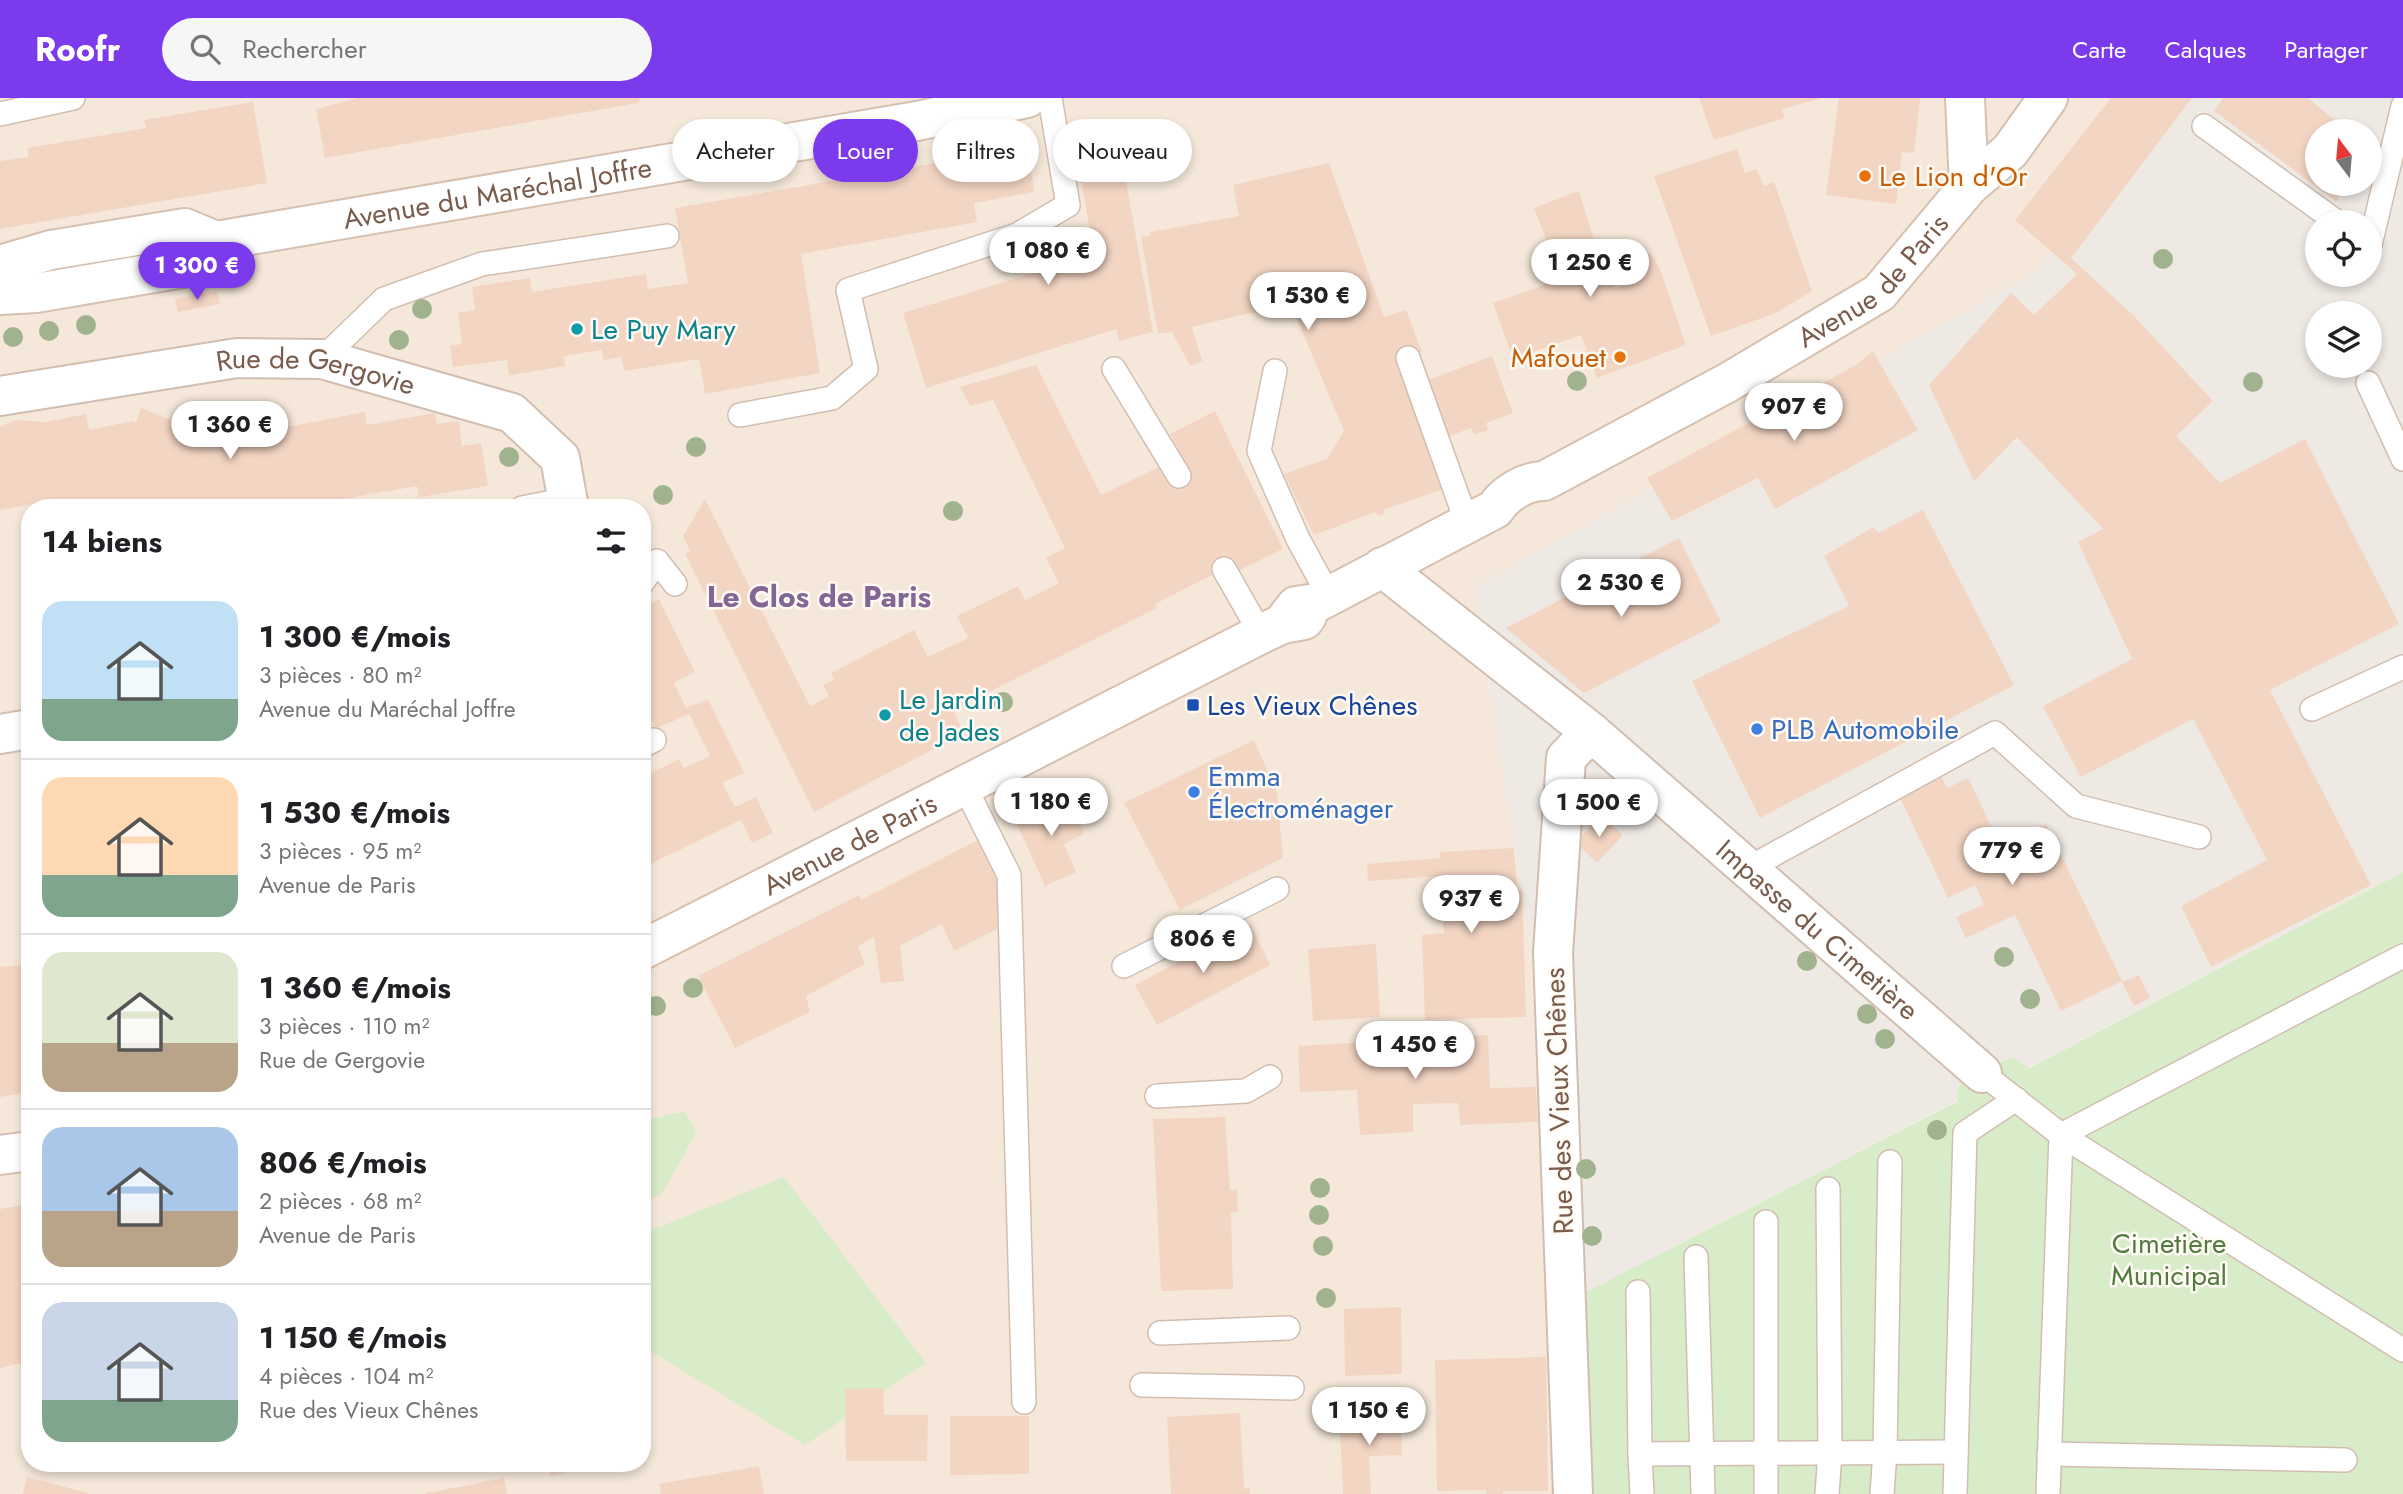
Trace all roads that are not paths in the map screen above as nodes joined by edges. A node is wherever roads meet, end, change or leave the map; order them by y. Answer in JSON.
{"nodes":[{"id":1,"x":73,"y":98,"type":"edge"},
{"id":2,"x":1027,"y":98,"type":"edge"},
{"id":3,"x":1049,"y":98,"type":"edge"},
{"id":4,"x":1965,"y":98,"type":"edge"},
{"id":5,"x":2020,"y":98,"type":"edge"},
{"id":6,"x":2048,"y":98,"type":"edge"},
{"id":7,"x":2403,"y":106,"type":"edge"},
{"id":8,"x":0,"y":114,"type":"edge"},
{"id":9,"x":2204,"y":126,"type":"dead end"},
{"id":10,"x":2010,"y":151,"type":"junction"},
{"id":11,"x":1969,"y":186,"type":"junction"},
{"id":12,"x":2320,"y":210,"type":"edge"},
{"id":13,"x":2378,"y":210,"type":"edge"},
{"id":14,"x":667,"y":236,"type":"dead end"},
{"id":15,"x":216,"y":242,"type":"junction"},
{"id":16,"x":0,"y":265,"type":"edge"},
{"id":17,"x":0,"y":295,"type":"edge"},
{"id":18,"x":1408,"y":358,"type":"dead end"},
{"id":19,"x":322,"y":359,"type":"junction"},
{"id":20,"x":1114,"y":369,"type":"dead end"},
{"id":21,"x":1275,"y":371,"type":"dead end"},
{"id":22,"x":2368,"y":383,"type":"dead end"},
{"id":23,"x":0,"y":396,"type":"edge"},
{"id":24,"x":740,"y":415,"type":"dead end"},
{"id":25,"x":2403,"y":459,"type":"edge"},
{"id":26,"x":1179,"y":476,"type":"dead end"},
{"id":27,"x":567,"y":499,"type":"edge"},
{"id":28,"x":1481,"y":516,"type":"junction"},
{"id":29,"x":1382,"y":567,"type":"junction"},
{"id":30,"x":1224,"y":569,"type":"dead end"},
{"id":31,"x":651,"y":570,"type":"edge"},
{"id":32,"x":675,"y":584,"type":"dead end"},
{"id":33,"x":1322,"y":599,"type":"junction"},
{"id":34,"x":1271,"y":629,"type":"junction"},
{"id":35,"x":2403,"y":667,"type":"edge"},
{"id":36,"x":2312,"y":709,"type":"dead end"},
{"id":37,"x":21,"y":730,"type":"edge"},
{"id":38,"x":1591,"y":732,"type":"junction"},
{"id":39,"x":0,"y":734,"type":"edge"},
{"id":40,"x":964,"y":785,"type":"junction"},
{"id":41,"x":2199,"y":837,"type":"dead end"},
{"id":42,"x":1747,"y":869,"type":"junction"},
{"id":43,"x":1277,"y":889,"type":"dead end"},
{"id":44,"x":651,"y":945,"type":"edge"},
{"id":45,"x":2403,"y":956,"type":"edge"},
{"id":46,"x":1124,"y":966,"type":"dead end"},
{"id":47,"x":1982,"y":1073,"type":"joint"},
{"id":48,"x":1270,"y":1077,"type":"dead end"},
{"id":49,"x":1157,"y":1096,"type":"dead end"},
{"id":50,"x":2016,"y":1099,"type":"junction"},
{"id":51,"x":2061,"y":1135,"type":"junction"},
{"id":52,"x":21,"y":1152,"type":"edge"},
{"id":53,"x":0,"y":1155,"type":"edge"},
{"id":54,"x":1891,"y":1162,"type":"dead end"},
{"id":55,"x":1828,"y":1189,"type":"dead end"},
{"id":56,"x":1766,"y":1222,"type":"dead end"},
{"id":57,"x":1696,"y":1257,"type":"dead end"},
{"id":58,"x":1638,"y":1292,"type":"dead end"},
{"id":59,"x":1288,"y":1328,"type":"dead end"},
{"id":60,"x":1160,"y":1333,"type":"dead end"},
{"id":61,"x":2403,"y":1350,"type":"edge"},
{"id":62,"x":1142,"y":1385,"type":"dead end"},
{"id":63,"x":1292,"y":1388,"type":"dead end"},
{"id":64,"x":1024,"y":1402,"type":"dead end"},
{"id":65,"x":1885,"y":1452,"type":"junction"},
{"id":66,"x":1956,"y":1452,"type":"junction"},
{"id":67,"x":1766,"y":1453,"type":"junction"},
{"id":68,"x":1830,"y":1453,"type":"junction"},
{"id":69,"x":1640,"y":1454,"type":"junction"},
{"id":70,"x":1702,"y":1454,"type":"junction"},
{"id":71,"x":2049,"y":1454,"type":"junction"},
{"id":72,"x":2345,"y":1460,"type":"dead end"},
{"id":73,"x":1573,"y":1494,"type":"edge"},
{"id":74,"x":1642,"y":1494,"type":"edge"},
{"id":75,"x":1703,"y":1494,"type":"edge"},
{"id":76,"x":1766,"y":1494,"type":"edge"},
{"id":77,"x":1827,"y":1494,"type":"edge"},
{"id":78,"x":1882,"y":1494,"type":"edge"},
{"id":79,"x":1955,"y":1494,"type":"edge"},
{"id":80,"x":2048,"y":1494,"type":"edge"}],
"edges":[{"from":1,"to":8,"type":"lane"},
{"from":2,"to":15,"type":"main road","name":"Avenue du Maréchal Joffre"},
{"from":3,"to":24,"type":"lane"},
{"from":4,"to":11,"type":"main road","name":"Avenue de Paris"},
{"from":5,"to":10,"type":"main road"},
{"from":6,"to":10,"type":"main road","name":"Avenue de Paris"},
{"from":7,"to":13,"type":"lane"},
{"from":9,"to":12,"type":"lane"},
{"from":10,"to":11,"type":"main road","name":"Avenue de Paris"},
{"from":11,"to":28,"type":"main road","name":"Avenue de Paris"},
{"from":14,"to":19,"type":"lane"},
{"from":15,"to":16,"type":"main road"},
{"from":15,"to":17,"type":"main road"},
{"from":18,"to":28,"type":"lane"},
{"from":19,"to":23,"type":"main road","name":"Rue de Gergovie"},
{"from":19,"to":27,"type":"main road","name":"Rue de Gergovie"},
{"from":20,"to":26,"type":"lane"},
{"from":21,"to":33,"type":"lane"},
{"from":22,"to":25,"type":"lane"},
{"from":28,"to":29,"type":"main road","name":"Avenue de Paris"},
{"from":29,"to":33,"type":"main road","name":"Avenue de Paris"},
{"from":29,"to":38,"type":"main road"},
{"from":30,"to":34,"type":"lane"},
{"from":31,"to":32,"type":"lane"},
{"from":33,"to":34,"type":"main road","name":"Avenue de Paris"},
{"from":34,"to":40,"type":"main road","name":"Avenue de Paris"},
{"from":35,"to":36,"type":"lane"},
{"from":37,"to":39,"type":"main road"},
{"from":38,"to":42,"type":"main road","name":"Impasse du Cimetière"},
{"from":38,"to":73,"type":"main road","name":"Rue des Vieux Chênes"},
{"from":40,"to":44,"type":"main road","name":"Avenue de Paris"},
{"from":40,"to":64,"type":"lane"},
{"from":41,"to":42,"type":"lane"},
{"from":42,"to":47,"type":"main road","name":"Impasse du Cimetière"},
{"from":43,"to":46,"type":"lane"},
{"from":45,"to":51,"type":"lane"},
{"from":47,"to":50,"type":"lane"},
{"from":48,"to":49,"type":"lane"},
{"from":50,"to":51,"type":"lane"},
{"from":50,"to":66,"type":"lane"},
{"from":51,"to":61,"type":"lane"},
{"from":51,"to":71,"type":"lane"},
{"from":52,"to":53,"type":"main road"},
{"from":54,"to":65,"type":"lane"},
{"from":55,"to":68,"type":"lane"},
{"from":56,"to":67,"type":"lane"},
{"from":57,"to":70,"type":"lane"},
{"from":58,"to":69,"type":"lane"},
{"from":59,"to":60,"type":"lane"},
{"from":62,"to":63,"type":"lane"},
{"from":65,"to":66,"type":"lane"},
{"from":65,"to":68,"type":"lane"},
{"from":65,"to":78,"type":"lane"},
{"from":66,"to":79,"type":"lane"},
{"from":67,"to":68,"type":"lane"},
{"from":67,"to":70,"type":"lane"},
{"from":67,"to":76,"type":"lane"},
{"from":68,"to":77,"type":"lane"},
{"from":69,"to":70,"type":"lane"},
{"from":69,"to":74,"type":"lane"},
{"from":70,"to":75,"type":"lane"},
{"from":71,"to":72,"type":"lane"},
{"from":71,"to":80,"type":"lane"}]}
